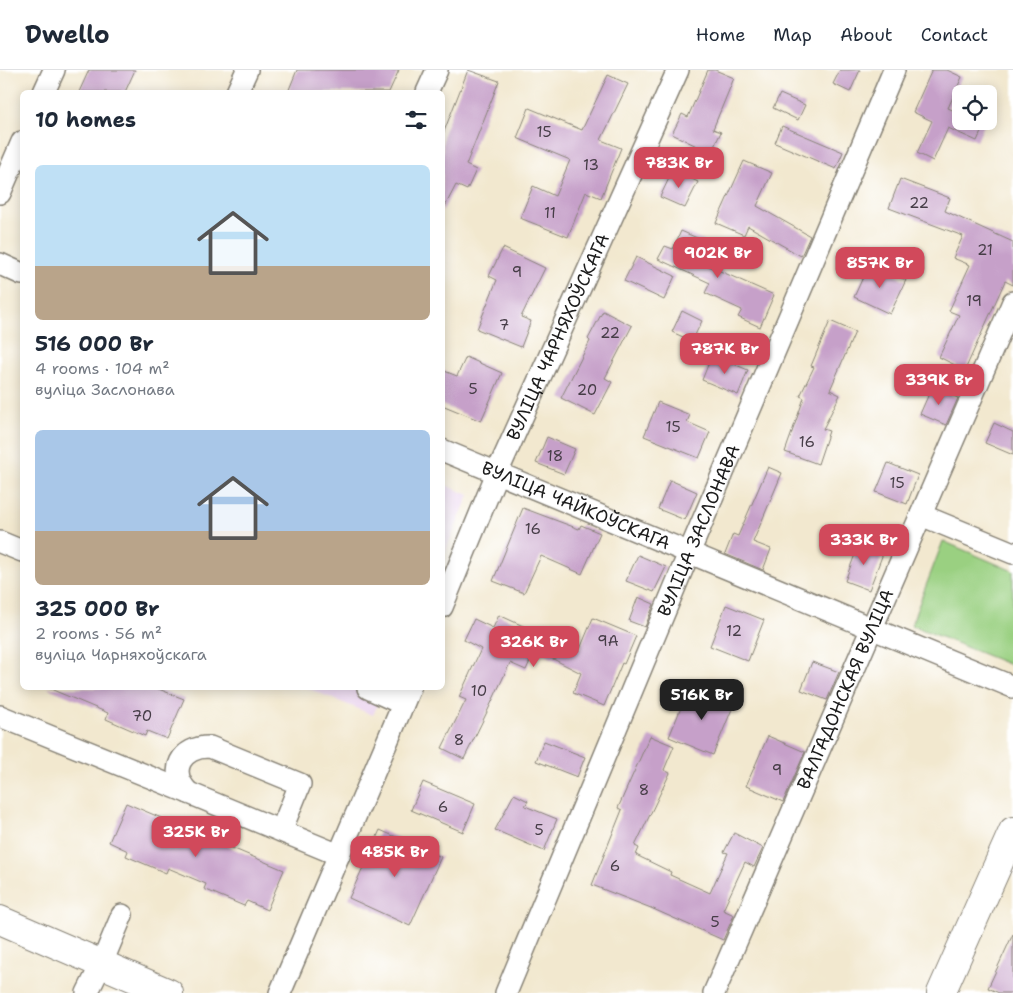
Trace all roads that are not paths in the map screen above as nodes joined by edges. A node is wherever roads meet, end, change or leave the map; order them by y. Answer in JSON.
{"nodes":[{"id":1,"x":54,"y":70,"type":"edge"},
{"id":2,"x":247,"y":70,"type":"edge"},
{"id":3,"x":437,"y":70,"type":"edge"},
{"id":4,"x":678,"y":70,"type":"edge"},
{"id":5,"x":894,"y":70,"type":"edge"},
{"id":6,"x":45,"y":90,"type":"edge"},
{"id":7,"x":238,"y":90,"type":"edge"},
{"id":8,"x":428,"y":90,"type":"edge"},
{"id":9,"x":20,"y":147,"type":"edge"},
{"id":10,"x":0,"y":193,"type":"edge"},
{"id":11,"x":0,"y":264,"type":"edge"},
{"id":12,"x":20,"y":273,"type":"edge"},
{"id":13,"x":1013,"y":302,"type":"edge"},
{"id":14,"x":445,"y":451,"type":"edge"},
{"id":15,"x":497,"y":473,"type":"junction"},
{"id":16,"x":921,"y":515,"type":"junction"},
{"id":17,"x":0,"y":542,"type":"edge"},
{"id":18,"x":20,"y":550,"type":"edge"},
{"id":19,"x":690,"y":553,"type":"junction"},
{"id":20,"x":1013,"y":553,"type":"edge"},
{"id":21,"x":445,"y":600,"type":"edge"},
{"id":22,"x":872,"y":628,"type":"junction"},
{"id":23,"x":1013,"y":687,"type":"edge"},
{"id":24,"x":378,"y":690,"type":"edge"},
{"id":25,"x":407,"y":696,"type":"edge"},
{"id":26,"x":0,"y":716,"type":"edge"},
{"id":27,"x":189,"y":793,"type":"junction"},
{"id":28,"x":281,"y":831,"type":"junction"},
{"id":29,"x":1013,"y":831,"type":"edge"},
{"id":30,"x":339,"y":855,"type":"junction"},
{"id":31,"x":122,"y":916,"type":"dead end"},
{"id":32,"x":0,"y":920,"type":"edge"},
{"id":33,"x":102,"y":963,"type":"junction"},
{"id":34,"x":87,"y":993,"type":"edge"},
{"id":35,"x":169,"y":993,"type":"edge"},
{"id":36,"x":280,"y":993,"type":"edge"},
{"id":37,"x":506,"y":993,"type":"edge"},
{"id":38,"x":714,"y":993,"type":"edge"},
{"id":39,"x":941,"y":993,"type":"edge"}],
"edges":[{"from":1,"to":6,"type":"street"},
{"from":2,"to":7,"type":"street"},
{"from":3,"to":8,"type":"street"},
{"from":4,"to":15,"type":"street","name":"ВУЛІЦА ЧАРНЯХОЎСКАГА"},
{"from":5,"to":19,"type":"street","name":"ВУЛІЦА ЗАСЛОНАВА"},
{"from":9,"to":10,"type":"street"},
{"from":11,"to":12,"type":"street"},
{"from":13,"to":16,"type":"street","name":"ВАЛГАДОНСКАЯ ВУЛІЦА"},
{"from":14,"to":15,"type":"street","name":"ВУЛІЦА ЧАЙКОЎСКАГА"},
{"from":15,"to":19,"type":"street","name":"ВУЛІЦА ЧАЙКОЎСКАГА"},
{"from":15,"to":21,"type":"street","name":"ВУЛІЦА ЧАРНЯХОЎСКАГА"},
{"from":16,"to":20,"type":"street"},
{"from":16,"to":22,"type":"street","name":"ВАЛГАДОНСКАЯ ВУЛІЦА"},
{"from":17,"to":18,"type":"street"},
{"from":19,"to":22,"type":"street","name":"ВУЛІЦА ЧАЙКОЎСКАГА"},
{"from":19,"to":37,"type":"street","name":"ВУЛІЦА ЗАСЛОНАВА"},
{"from":22,"to":23,"type":"street","name":"ВУЛІЦА ЧАЙКОЎСКАГА"},
{"from":22,"to":38,"type":"street","name":"ВАЛГАДОНСКАЯ ВУЛІЦА"},
{"from":24,"to":25,"type":"street"},
{"from":25,"to":30,"type":"street"},
{"from":26,"to":27,"type":"street"},
{"from":27,"to":28,"type":"street"},
{"from":27,"to":28,"type":"street"},
{"from":28,"to":30,"type":"street"},
{"from":29,"to":39,"type":"main road"},
{"from":30,"to":36,"type":"street"},
{"from":31,"to":33,"type":"street"},
{"from":32,"to":33,"type":"main road"},
{"from":33,"to":34,"type":"street"},
{"from":33,"to":35,"type":"main road"}]}
